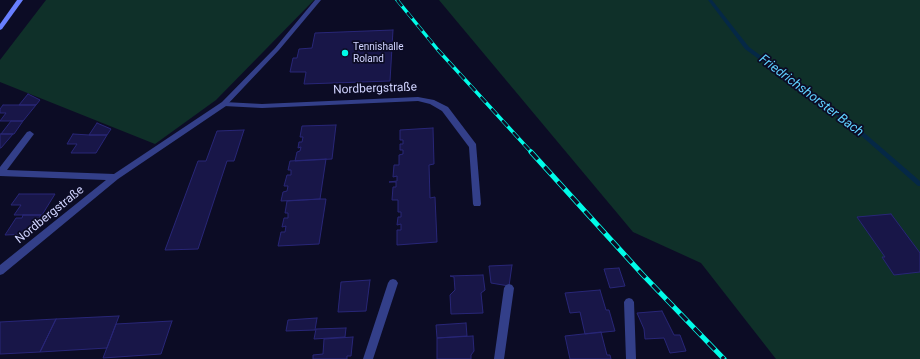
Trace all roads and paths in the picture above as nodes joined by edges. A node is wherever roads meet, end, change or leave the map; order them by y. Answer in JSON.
{"nodes":[{"id":1,"x":20,"y":0,"type":"edge"},
{"id":2,"x":318,"y":0,"type":"edge"},
{"id":3,"x":0,"y":28,"type":"edge"},
{"id":4,"x":224,"y":104,"type":"junction"},
{"id":5,"x":30,"y":134,"type":"dead end"},
{"id":6,"x":0,"y":173,"type":"edge"},
{"id":7,"x":115,"y":177,"type":"junction"},
{"id":8,"x":477,"y":204,"type":"dead end"},
{"id":9,"x":0,"y":271,"type":"edge"},
{"id":10,"x":393,"y":283,"type":"dead end"},
{"id":11,"x":509,"y":288,"type":"dead end"},
{"id":12,"x":628,"y":302,"type":"dead end"},
{"id":13,"x":368,"y":359,"type":"edge"},
{"id":14,"x":499,"y":359,"type":"edge"},
{"id":15,"x":631,"y":359,"type":"edge"}],
"edges":[{"from":1,"to":3,"type":"main road"},
{"from":2,"to":4,"type":"street","name":"Nordbergstraße"},
{"from":4,"to":7,"type":"street","name":"Nordbergstraße"},
{"from":4,"to":8,"type":"street","name":"Nordbergstraße"},
{"from":5,"to":6,"type":"street","name":"Nordbergstraße"},
{"from":6,"to":7,"type":"street","name":"Nordbergstraße"},
{"from":7,"to":9,"type":"street","name":"Nordbergstraße"},
{"from":10,"to":13,"type":"street"},
{"from":11,"to":14,"type":"street"},
{"from":12,"to":15,"type":"street"}]}
